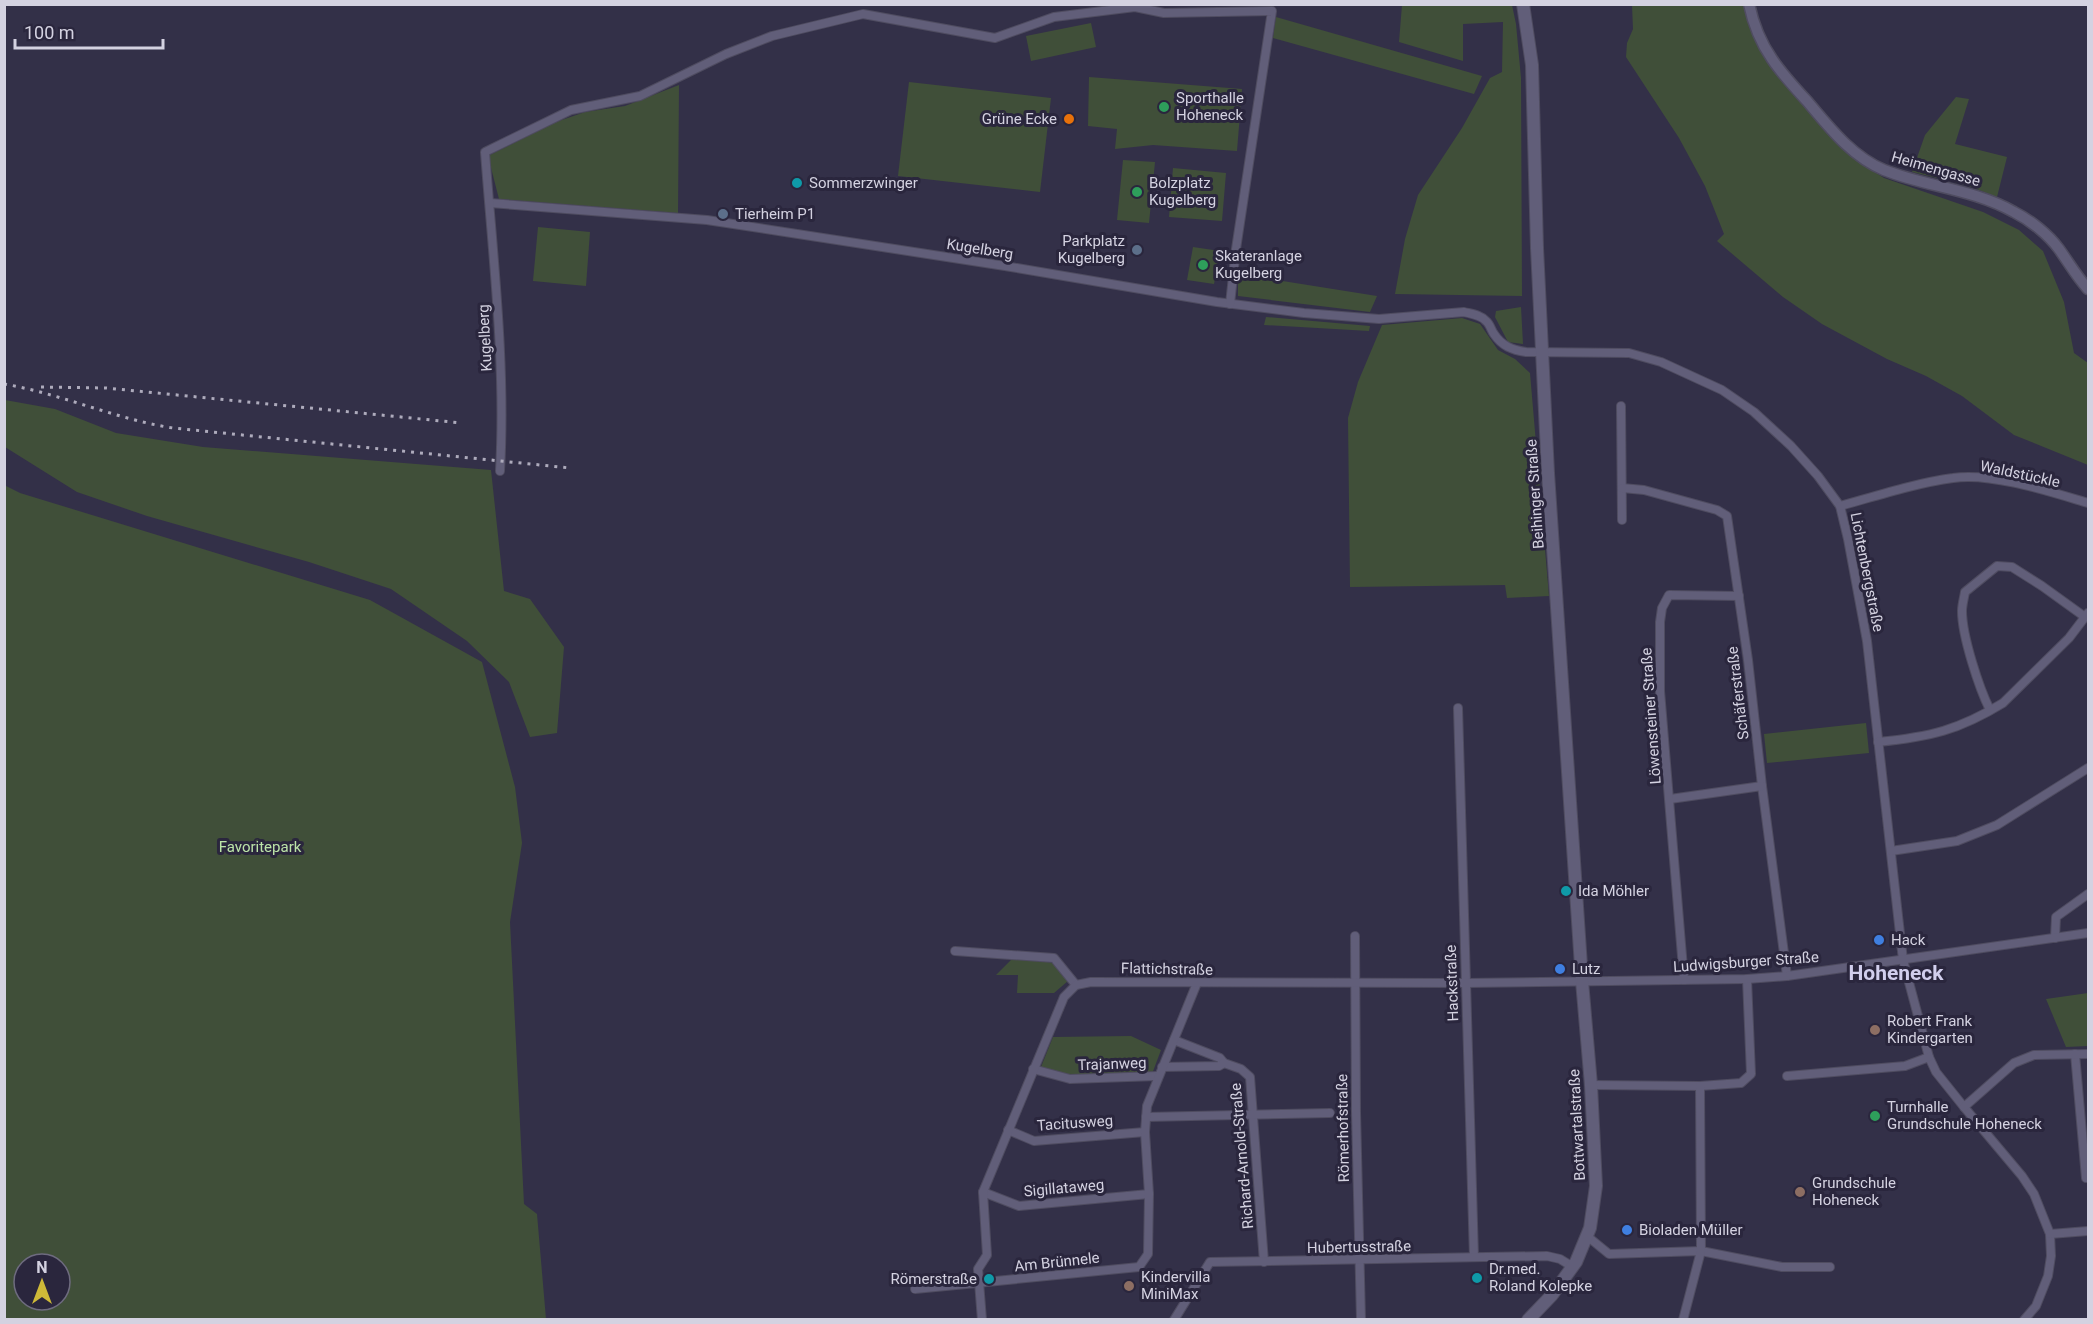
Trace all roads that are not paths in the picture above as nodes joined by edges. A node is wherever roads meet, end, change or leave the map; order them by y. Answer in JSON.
{"nodes":[{"id":1,"x":1523,"y":4,"type":"edge"},
{"id":2,"x":1749,"y":4,"type":"edge"},
{"id":3,"x":490,"y":203,"type":"junction"},
{"id":4,"x":2088,"y":289,"type":"edge"},
{"id":5,"x":1230,"y":304,"type":"junction"},
{"id":6,"x":1464,"y":312,"type":"joint"},
{"id":7,"x":1542,"y":352,"type":"junction"},
{"id":8,"x":1621,"y":406,"type":"dead end"},
{"id":9,"x":500,"y":471,"type":"dead end"},
{"id":10,"x":1622,"y":488,"type":"junction"},
{"id":11,"x":2088,"y":503,"type":"edge"},
{"id":12,"x":1840,"y":506,"type":"junction"},
{"id":13,"x":1622,"y":520,"type":"dead end"},
{"id":14,"x":1739,"y":596,"type":"junction"},
{"id":15,"x":2087,"y":615,"type":"edge"},
{"id":16,"x":1458,"y":708,"type":"dead end"},
{"id":17,"x":1990,"y":710,"type":"junction"},
{"id":18,"x":1878,"y":742,"type":"junction"},
{"id":19,"x":2088,"y":768,"type":"edge"},
{"id":20,"x":1762,"y":786,"type":"junction"},
{"id":21,"x":1670,"y":799,"type":"junction"},
{"id":22,"x":1891,"y":851,"type":"junction"},
{"id":23,"x":2088,"y":894,"type":"edge"},
{"id":24,"x":2088,"y":933,"type":"edge"},
{"id":25,"x":1355,"y":936,"type":"dead end"},
{"id":26,"x":2055,"y":938,"type":"junction"},
{"id":27,"x":954,"y":951,"type":"dead end"},
{"id":28,"x":1903,"y":960,"type":"junction"},
{"id":29,"x":1787,"y":976,"type":"junction"},
{"id":30,"x":1747,"y":979,"type":"junction"},
{"id":31,"x":1684,"y":980,"type":"junction"},
{"id":32,"x":1582,"y":981,"type":"junction"},
{"id":33,"x":1197,"y":983,"type":"junction"},
{"id":34,"x":1355,"y":983,"type":"junction"},
{"id":35,"x":1466,"y":983,"type":"junction"},
{"id":36,"x":1076,"y":985,"type":"junction"},
{"id":37,"x":1174,"y":1040,"type":"junction"},
{"id":38,"x":2088,"y":1053,"type":"edge"},
{"id":39,"x":2075,"y":1054,"type":"junction"},
{"id":40,"x":1929,"y":1056,"type":"junction"},
{"id":41,"x":1224,"y":1063,"type":"junction"},
{"id":42,"x":1162,"y":1067,"type":"junction"},
{"id":43,"x":1033,"y":1069,"type":"junction"},
{"id":44,"x":1157,"y":1077,"type":"junction"},
{"id":45,"x":1787,"y":1077,"type":"dead end"},
{"id":46,"x":1591,"y":1085,"type":"junction"},
{"id":47,"x":1700,"y":1086,"type":"junction"},
{"id":48,"x":1964,"y":1107,"type":"junction"},
{"id":49,"x":1330,"y":1113,"type":"dead end"},
{"id":50,"x":1253,"y":1114,"type":"junction"},
{"id":51,"x":1146,"y":1117,"type":"junction"},
{"id":52,"x":1008,"y":1130,"type":"junction"},
{"id":53,"x":1145,"y":1132,"type":"junction"},
{"id":54,"x":2086,"y":1178,"type":"dead end"},
{"id":55,"x":983,"y":1192,"type":"junction"},
{"id":56,"x":1149,"y":1194,"type":"junction"},
{"id":57,"x":2088,"y":1231,"type":"edge"},
{"id":58,"x":2050,"y":1234,"type":"junction"},
{"id":59,"x":1587,"y":1236,"type":"junction"},
{"id":60,"x":1701,"y":1251,"type":"junction"},
{"id":61,"x":1474,"y":1257,"type":"junction"},
{"id":62,"x":1360,"y":1260,"type":"junction"},
{"id":63,"x":1264,"y":1262,"type":"junction"},
{"id":64,"x":1573,"y":1267,"type":"junction"},
{"id":65,"x":1830,"y":1267,"type":"dead end"},
{"id":66,"x":979,"y":1283,"type":"junction"},
{"id":67,"x":915,"y":1289,"type":"dead end"},
{"id":68,"x":982,"y":1320,"type":"edge"},
{"id":69,"x":1174,"y":1320,"type":"edge"},
{"id":70,"x":1361,"y":1320,"type":"edge"},
{"id":71,"x":1528,"y":1320,"type":"edge"},
{"id":72,"x":1683,"y":1320,"type":"edge"},
{"id":73,"x":2024,"y":1320,"type":"edge"}],
"edges":[{"from":1,"to":7,"type":"main road","name":"Beihinger Straße"},
{"from":2,"to":4,"type":"street","name":"Heimengasse"},
{"from":3,"to":5,"type":"street","name":"Kugelberg"},
{"from":3,"to":5,"type":"street","name":"Kugelberg"},
{"from":3,"to":9,"type":"street","name":"Kugelberg"},
{"from":5,"to":6,"type":"street","name":"Kugelberg"},
{"from":6,"to":7,"type":"street","name":"Lichtenbergstraße"},
{"from":7,"to":12,"type":"street","name":"Lichtenbergstraße"},
{"from":7,"to":32,"type":"main road","name":"Beihinger Straße"},
{"from":8,"to":10,"type":"street"},
{"from":10,"to":13,"type":"street"},
{"from":10,"to":14,"type":"street","name":"Schäferstraße"},
{"from":11,"to":12,"type":"street","name":"Waldstückle"},
{"from":12,"to":18,"type":"street","name":"Lichtenbergstraße"},
{"from":14,"to":20,"type":"street","name":"Schäferstraße"},
{"from":14,"to":21,"type":"street","name":"Löwensteiner Straße"},
{"from":15,"to":17,"type":"street"},
{"from":15,"to":17,"type":"street"},
{"from":16,"to":35,"type":"street","name":"Hackstraße"},
{"from":17,"to":18,"type":"street"},
{"from":18,"to":22,"type":"street","name":"Lichtenbergstraße"},
{"from":19,"to":22,"type":"street"},
{"from":20,"to":21,"type":"street","name":"Löwensteiner Straße"},
{"from":20,"to":29,"type":"street","name":"Schäferstraße"},
{"from":21,"to":31,"type":"street","name":"Löwensteiner Straße"},
{"from":22,"to":28,"type":"street","name":"Lichtenbergstraße"},
{"from":23,"to":26,"type":"street"},
{"from":24,"to":26,"type":"street","name":"Ludwigsburger Straße"},
{"from":25,"to":34,"type":"street","name":"Römerhofstraße"},
{"from":26,"to":28,"type":"street","name":"Ludwigsburger Straße"},
{"from":27,"to":36,"type":"street"},
{"from":28,"to":29,"type":"street","name":"Ludwigsburger Straße"},
{"from":28,"to":40,"type":"street","name":"Lichtenbergstraße"},
{"from":29,"to":30,"type":"street","name":"Ludwigsburger Straße"},
{"from":30,"to":31,"type":"street","name":"Ludwigsburger Straße"},
{"from":30,"to":47,"type":"street"},
{"from":31,"to":32,"type":"street","name":"Ludwigsburger Straße"},
{"from":32,"to":35,"type":"street","name":"Flattichstraße"},
{"from":32,"to":46,"type":"main road","name":"Bottwartalstraße"},
{"from":33,"to":34,"type":"street","name":"Flattichstraße"},
{"from":33,"to":36,"type":"street","name":"Flattichstraße"},
{"from":33,"to":37,"type":"street"},
{"from":34,"to":35,"type":"street","name":"Flattichstraße"},
{"from":34,"to":62,"type":"street","name":"Römerhofstraße"},
{"from":35,"to":61,"type":"street","name":"Hackstraße"},
{"from":36,"to":43,"type":"street"},
{"from":37,"to":41,"type":"street","name":"Richard-Arnold-Straße"},
{"from":37,"to":42,"type":"street"},
{"from":38,"to":39,"type":"street"},
{"from":39,"to":48,"type":"street"},
{"from":39,"to":54,"type":"street"},
{"from":40,"to":45,"type":"street"},
{"from":40,"to":48,"type":"street","name":"Lichtenbergstraße"},
{"from":41,"to":42,"type":"street","name":"Richard-Arnold-Straße"},
{"from":41,"to":50,"type":"street","name":"Richard-Arnold-Straße"},
{"from":42,"to":44,"type":"street"},
{"from":43,"to":44,"type":"street","name":"Trajanweg"},
{"from":43,"to":52,"type":"street"},
{"from":44,"to":51,"type":"street"},
{"from":46,"to":47,"type":"street"},
{"from":46,"to":59,"type":"main road","name":"Bottwartalstraße"},
{"from":47,"to":60,"type":"street"},
{"from":48,"to":58,"type":"street","name":"Lichtenbergstraße"},
{"from":49,"to":50,"type":"street"},
{"from":50,"to":51,"type":"street"},
{"from":50,"to":63,"type":"street","name":"Richard-Arnold-Straße"},
{"from":51,"to":53,"type":"street"},
{"from":52,"to":53,"type":"street","name":"Tacitusweg"},
{"from":52,"to":55,"type":"street"},
{"from":53,"to":56,"type":"street"},
{"from":55,"to":56,"type":"street","name":"Sigillataweg"},
{"from":55,"to":66,"type":"street"},
{"from":56,"to":66,"type":"street","name":"Am Brünnele"},
{"from":57,"to":58,"type":"street"},
{"from":58,"to":73,"type":"street"},
{"from":59,"to":60,"type":"street"},
{"from":59,"to":64,"type":"main road","name":"Bottwartalstraße"},
{"from":60,"to":65,"type":"street"},
{"from":60,"to":72,"type":"street"},
{"from":61,"to":62,"type":"street","name":"Hubertusstraße"},
{"from":61,"to":64,"type":"street","name":"Hubertusstraße"},
{"from":62,"to":63,"type":"street","name":"Hubertusstraße"},
{"from":62,"to":70,"type":"street","name":"Römerhofstraße"},
{"from":63,"to":69,"type":"street","name":"Hubertusstraße"},
{"from":64,"to":71,"type":"main road","name":"Bottwartalstraße"},
{"from":66,"to":67,"type":"street","name":"Am Brünnele"},
{"from":66,"to":68,"type":"street"}]}
